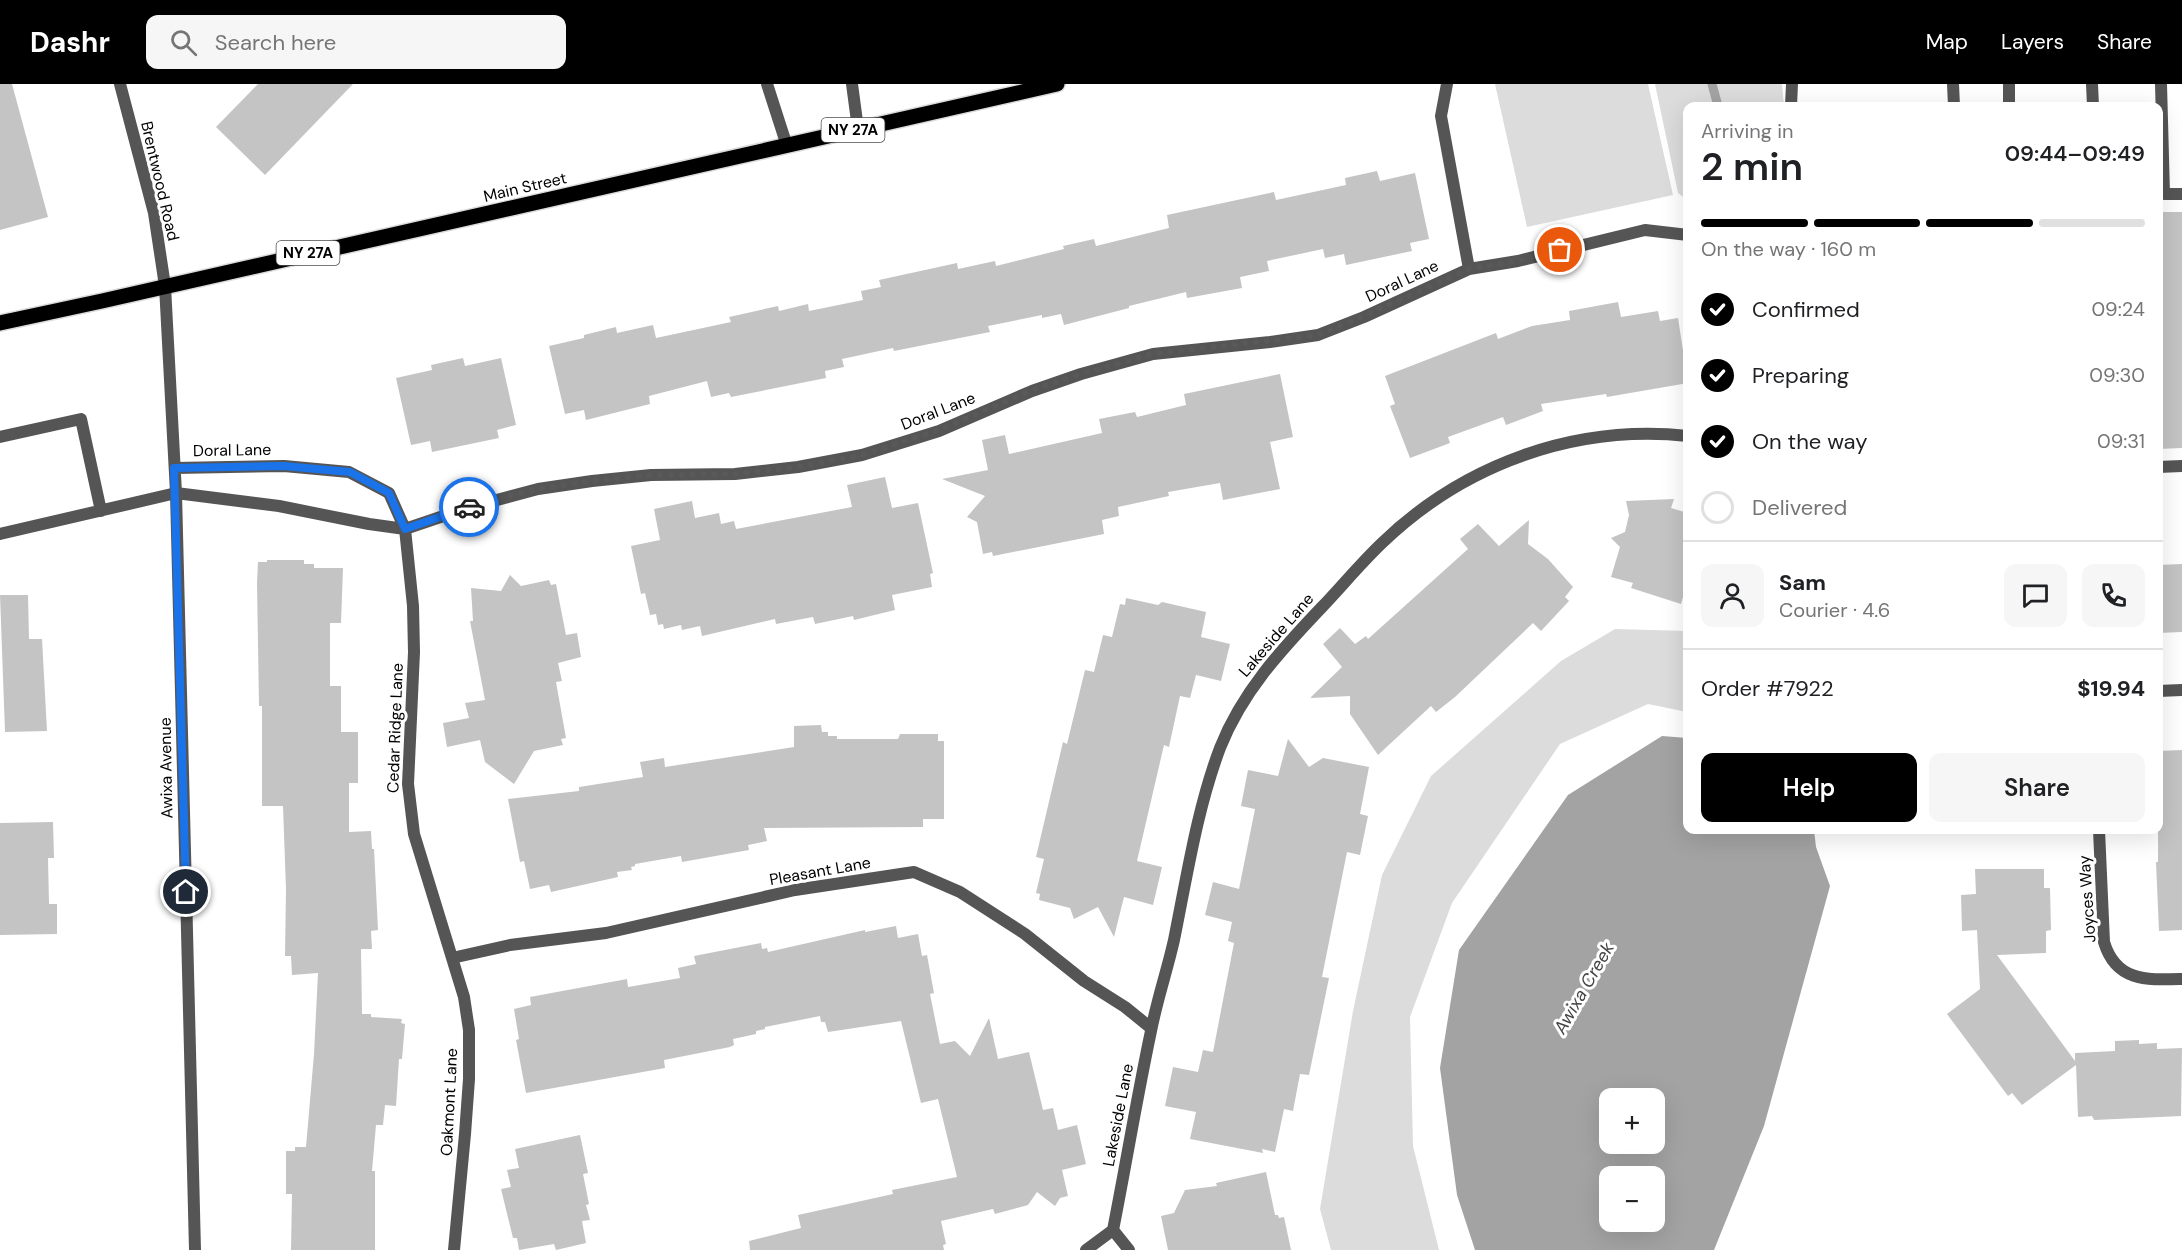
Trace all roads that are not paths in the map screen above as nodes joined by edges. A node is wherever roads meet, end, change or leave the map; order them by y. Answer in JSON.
{"nodes":[{"id":1,"x":120,"y":84,"type":"edge"},
{"id":2,"x":767,"y":84,"type":"edge"},
{"id":3,"x":852,"y":84,"type":"edge"},
{"id":4,"x":1057,"y":84,"type":"edge"},
{"id":5,"x":1447,"y":84,"type":"edge"},
{"id":6,"x":1792,"y":84,"type":"edge"},
{"id":7,"x":1953,"y":84,"type":"edge"},
{"id":8,"x":2009,"y":84,"type":"edge"},
{"id":9,"x":2092,"y":84,"type":"edge"},
{"id":10,"x":2161,"y":84,"type":"edge"},
{"id":11,"x":1791,"y":102,"type":"edge"},
{"id":12,"x":1954,"y":102,"type":"edge"},
{"id":13,"x":2009,"y":102,"type":"edge"},
{"id":14,"x":2092,"y":102,"type":"edge"},
{"id":15,"x":2161,"y":102,"type":"edge"},
{"id":16,"x":858,"y":129,"type":"junction"},
{"id":17,"x":787,"y":146,"type":"junction"},
{"id":18,"x":2182,"y":194,"type":"edge"},
{"id":19,"x":2163,"y":195,"type":"edge"},
{"id":20,"x":1683,"y":234,"type":"edge"},
{"id":21,"x":1469,"y":269,"type":"junction"},
{"id":22,"x":165,"y":286,"type":"junction"},
{"id":23,"x":0,"y":322,"type":"edge"},
{"id":24,"x":1683,"y":435,"type":"edge"},
{"id":25,"x":0,"y":437,"type":"edge"},
{"id":26,"x":2182,"y":466,"type":"edge"},
{"id":27,"x":2163,"y":467,"type":"edge"},
{"id":28,"x":174,"y":468,"type":"junction"},
{"id":29,"x":176,"y":493,"type":"junction"},
{"id":30,"x":101,"y":511,"type":"junction"},
{"id":31,"x":405,"y":529,"type":"junction"},
{"id":32,"x":0,"y":534,"type":"edge"},
{"id":33,"x":2182,"y":690,"type":"edge"},
{"id":34,"x":2163,"y":691,"type":"edge"},
{"id":35,"x":2099,"y":834,"type":"edge"},
{"id":36,"x":452,"y":958,"type":"junction"},
{"id":37,"x":2182,"y":979,"type":"edge"},
{"id":38,"x":1152,"y":1028,"type":"junction"},
{"id":39,"x":1113,"y":1230,"type":"junction"},
{"id":40,"x":195,"y":1250,"type":"edge"},
{"id":41,"x":454,"y":1250,"type":"edge"},
{"id":42,"x":1086,"y":1250,"type":"edge"},
{"id":43,"x":1129,"y":1250,"type":"edge"}],
"edges":[{"from":1,"to":22,"type":"street","name":"Brentwood Road"},
{"from":2,"to":17,"type":"street"},
{"from":3,"to":16,"type":"street"},
{"from":4,"to":16,"type":"main road","name":"Main Street","number":"NY 27A"},
{"from":5,"to":21,"type":"street"},
{"from":6,"to":11,"type":"street"},
{"from":7,"to":12,"type":"street"},
{"from":8,"to":13,"type":"street"},
{"from":9,"to":14,"type":"street"},
{"from":10,"to":15,"type":"street"},
{"from":16,"to":17,"type":"main road","name":"Main Street","number":"NY 27A"},
{"from":17,"to":22,"type":"main road","name":"Main Street","number":"NY 27A"},
{"from":18,"to":19,"type":"street"},
{"from":20,"to":21,"type":"street"},
{"from":21,"to":31,"type":"street","name":"Doral Lane"},
{"from":22,"to":23,"type":"main road","name":"Main Street","number":"NY 27A"},
{"from":22,"to":28,"type":"street","name":"Awixa Avenue"},
{"from":24,"to":38,"type":"street","name":"Lakeside Lane"},
{"from":25,"to":30,"type":"street"},
{"from":26,"to":27,"type":"street"},
{"from":28,"to":29,"type":"street","name":"Awixa Avenue"},
{"from":28,"to":31,"type":"street","name":"Doral Lane"},
{"from":29,"to":30,"type":"street"},
{"from":29,"to":31,"type":"street","name":"Doral Lane"},
{"from":29,"to":40,"type":"street","name":"Awixa Avenue"},
{"from":30,"to":32,"type":"street"},
{"from":31,"to":36,"type":"street","name":"Cedar Ridge Lane"},
{"from":33,"to":34,"type":"street"},
{"from":35,"to":37,"type":"street","name":"Joyces Way"},
{"from":36,"to":38,"type":"street","name":"Pleasant Lane"},
{"from":36,"to":41,"type":"street","name":"Oakmont Lane"},
{"from":38,"to":39,"type":"street","name":"Lakeside Lane"},
{"from":39,"to":42,"type":"street"},
{"from":39,"to":43,"type":"street"}]}
